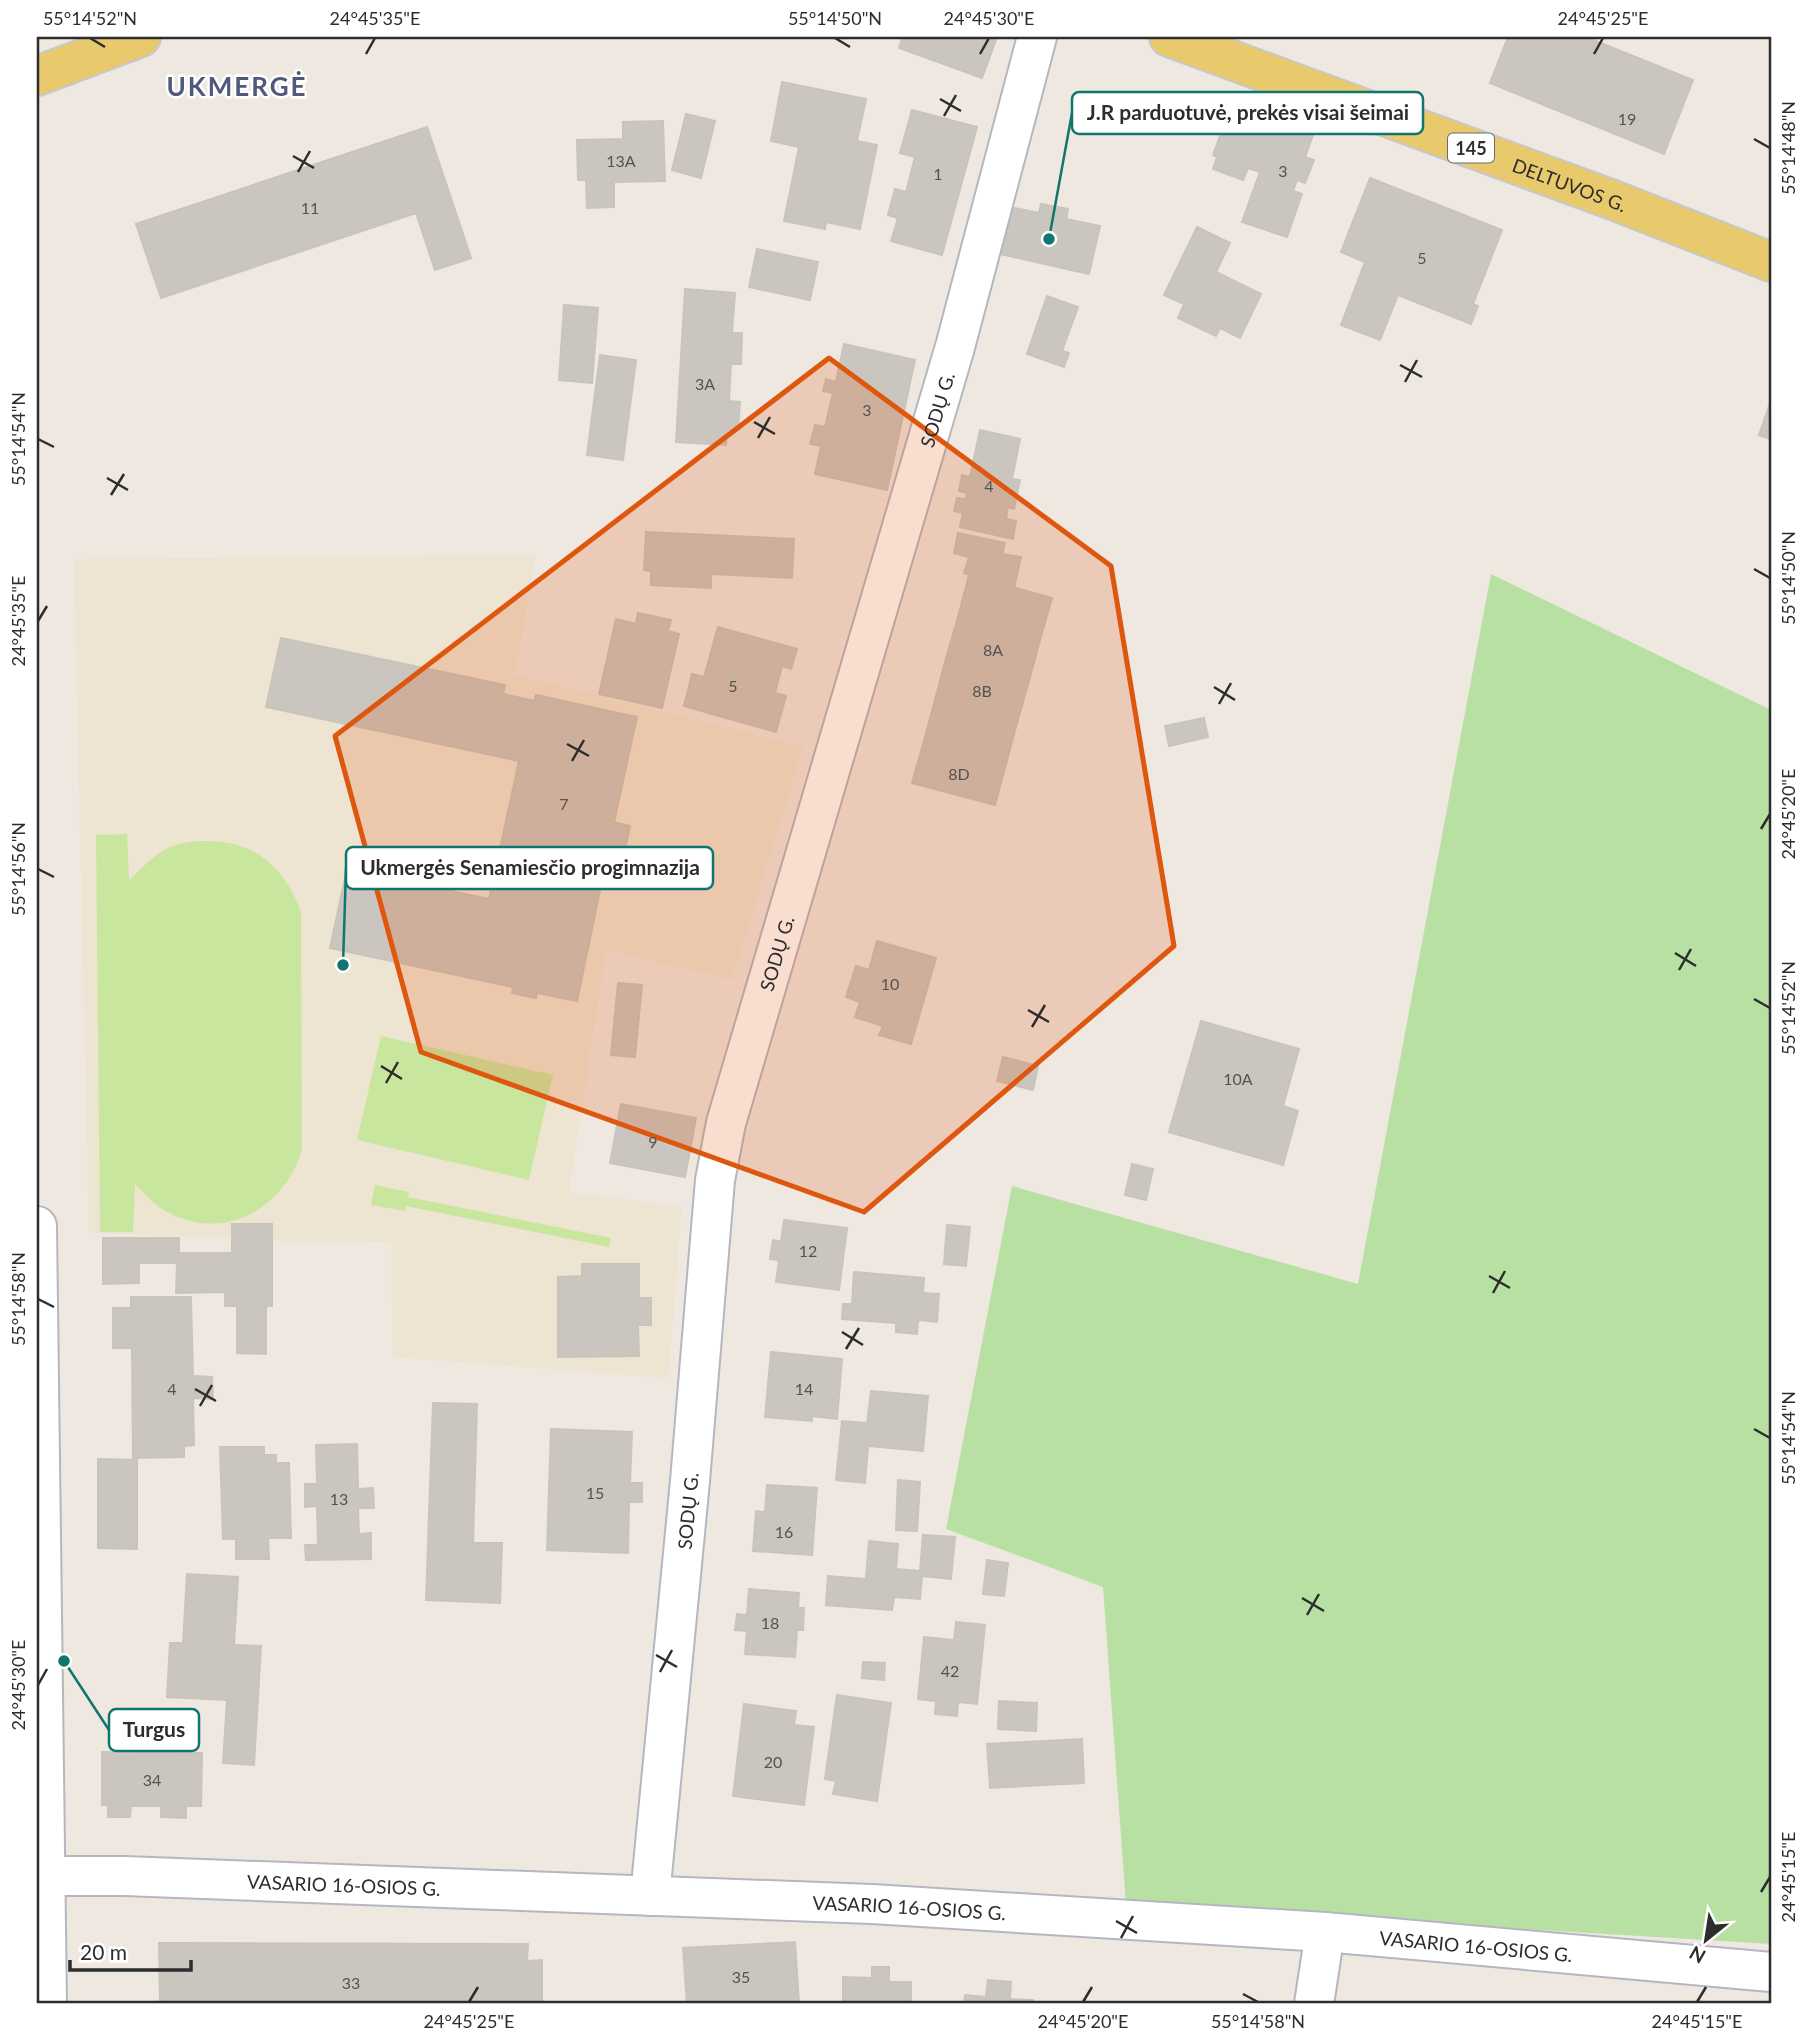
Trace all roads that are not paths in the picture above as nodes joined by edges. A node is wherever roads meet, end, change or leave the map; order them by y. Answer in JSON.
{"nodes":[{"id":1,"x":141,"y":37,"type":"edge"},
{"id":2,"x":1037,"y":37,"type":"edge"},
{"id":3,"x":1169,"y":37,"type":"edge"},
{"id":4,"x":37,"y":76,"type":"edge"},
{"id":5,"x":1771,"y":262,"type":"edge"},
{"id":6,"x":37,"y":1226,"type":"edge"},
{"id":7,"x":41,"y":1788,"type":"edge"},
{"id":8,"x":46,"y":1876,"type":"junction"},
{"id":9,"x":650,"y":1896,"type":"junction"},
{"id":10,"x":1325,"y":1932,"type":"junction"},
{"id":11,"x":1771,"y":1972,"type":"edge"},
{"id":12,"x":47,"y":2004,"type":"edge"},
{"id":13,"x":1314,"y":2004,"type":"edge"}],
"edges":[{"from":1,"to":4,"type":"main road"},
{"from":2,"to":9,"type":"street","name":"SODŲ G."},
{"from":3,"to":5,"type":"main road","name":"DELTUVOS G.","number":"145"},
{"from":6,"to":7,"type":"street"},
{"from":7,"to":8,"type":"street"},
{"from":8,"to":9,"type":"street","name":"VASARIO 16-OSIOS G."},
{"from":8,"to":12,"type":"street"},
{"from":9,"to":10,"type":"street","name":"VASARIO 16-OSIOS G."},
{"from":10,"to":11,"type":"street","name":"VASARIO 16-OSIOS G."},
{"from":10,"to":13,"type":"street"}]}
